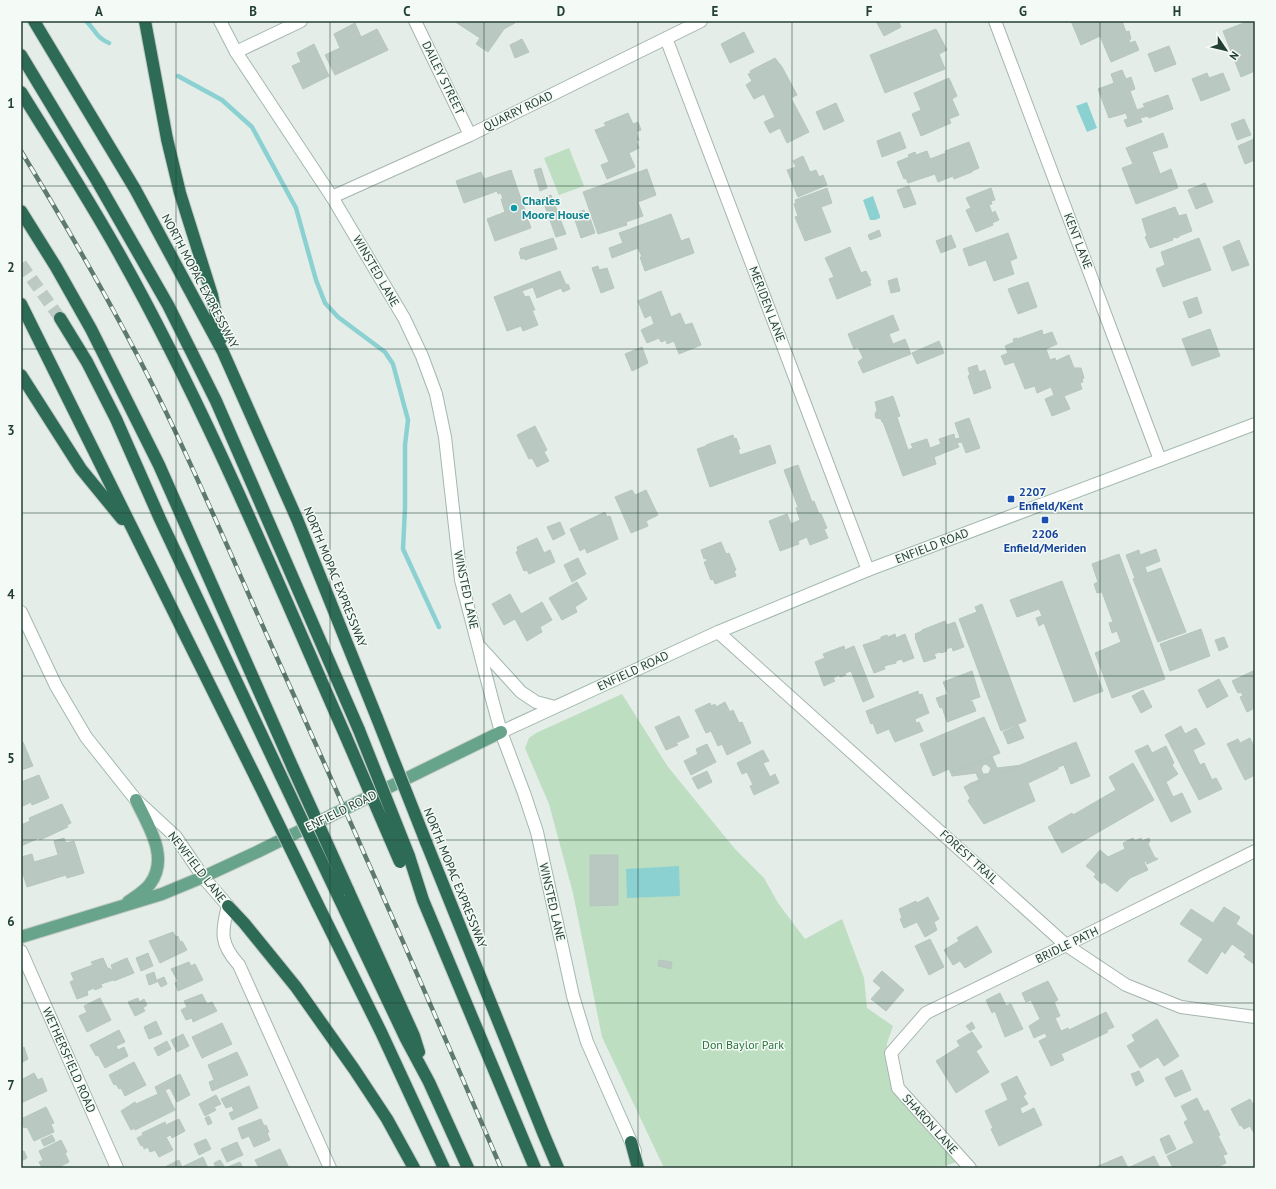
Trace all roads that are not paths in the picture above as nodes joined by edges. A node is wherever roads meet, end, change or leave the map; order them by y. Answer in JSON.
{"nodes":[{"id":1,"x":34,"y":21,"type":"edge"},
{"id":2,"x":145,"y":21,"type":"edge"},
{"id":3,"x":220,"y":21,"type":"edge"},
{"id":4,"x":301,"y":21,"type":"edge"},
{"id":5,"x":415,"y":21,"type":"edge"},
{"id":6,"x":701,"y":21,"type":"edge"},
{"id":7,"x":995,"y":21,"type":"edge"},
{"id":8,"x":666,"y":38,"type":"junction"},
{"id":9,"x":236,"y":52,"type":"junction"},
{"id":10,"x":21,"y":55,"type":"edge"},
{"id":11,"x":21,"y":92,"type":"edge"},
{"id":12,"x":470,"y":135,"type":"junction"},
{"id":13,"x":332,"y":197,"type":"junction"},
{"id":14,"x":21,"y":211,"type":"edge"},
{"id":15,"x":21,"y":304,"type":"edge"},
{"id":16,"x":60,"y":318,"type":"tunnel mouth"},
{"id":17,"x":224,"y":352,"type":"junction"},
{"id":18,"x":21,"y":375,"type":"edge"},
{"id":19,"x":1255,"y":424,"type":"edge"},
{"id":20,"x":1160,"y":460,"type":"junction"},
{"id":21,"x":136,"y":536,"type":"junction"},
{"id":22,"x":868,"y":570,"type":"junction"},
{"id":23,"x":21,"y":612,"type":"edge"},
{"id":24,"x":718,"y":632,"type":"junction"},
{"id":25,"x":478,"y":645,"type":"junction"},
{"id":26,"x":555,"y":706,"type":"junction"},
{"id":27,"x":501,"y":732,"type":"junction"},
{"id":28,"x":136,"y":800,"type":"junction"},
{"id":29,"x":1255,"y":851,"type":"edge"},
{"id":30,"x":405,"y":859,"type":"junction"},
{"id":31,"x":203,"y":877,"type":"junction"},
{"id":32,"x":343,"y":894,"type":"junction"},
{"id":33,"x":228,"y":906,"type":"junction"},
{"id":34,"x":122,"y":907,"type":"junction"},
{"id":35,"x":21,"y":937,"type":"edge"},
{"id":36,"x":1066,"y":945,"type":"junction"},
{"id":37,"x":21,"y":951,"type":"edge"},
{"id":38,"x":1255,"y":1017,"type":"edge"},
{"id":39,"x":891,"y":1053,"type":"joint"},
{"id":40,"x":630,"y":1142,"type":"junction"},
{"id":41,"x":117,"y":1168,"type":"edge"},
{"id":42,"x":330,"y":1168,"type":"edge"},
{"id":43,"x":414,"y":1168,"type":"edge"},
{"id":44,"x":444,"y":1168,"type":"edge"},
{"id":45,"x":468,"y":1168,"type":"edge"},
{"id":46,"x":535,"y":1168,"type":"edge"},
{"id":47,"x":558,"y":1168,"type":"edge"},
{"id":48,"x":638,"y":1168,"type":"edge"},
{"id":49,"x":643,"y":1168,"type":"edge"},
{"id":50,"x":970,"y":1168,"type":"edge"}],
"edges":[{"from":1,"to":17,"type":"highway","name":"NORTH MOPAC EXPRESSWAY"},
{"from":2,"to":17,"type":"highway"},
{"from":3,"to":9,"type":"street","name":"WINSTED LANE"},
{"from":4,"to":9,"type":"street"},
{"from":5,"to":12,"type":"street","name":"DAILEY STREET"},
{"from":6,"to":8,"type":"street","name":"QUARRY ROAD"},
{"from":7,"to":20,"type":"street","name":"KENT LANE"},
{"from":8,"to":12,"type":"street","name":"QUARRY ROAD"},
{"from":8,"to":22,"type":"street","name":"MERIDEN LANE"},
{"from":9,"to":13,"type":"street","name":"WINSTED LANE"},
{"from":10,"to":30,"type":"highway","bridge":true},
{"from":11,"to":30,"type":"highway","bridge":true},
{"from":12,"to":13,"type":"street","name":"QUARRY ROAD"},
{"from":13,"to":25,"type":"street","name":"WINSTED LANE"},
{"from":14,"to":32,"type":"highway","bridge":true},
{"from":15,"to":21,"type":"highway"},
{"from":16,"to":32,"type":"highway","bridge":true},
{"from":17,"to":47,"type":"highway","name":"NORTH MOPAC EXPRESSWAY","bridge":true},
{"from":18,"to":21,"type":"highway"},
{"from":19,"to":20,"type":"street","name":"ENFIELD ROAD"},
{"from":20,"to":22,"type":"street","name":"ENFIELD ROAD"},
{"from":21,"to":44,"type":"highway","bridge":true},
{"from":22,"to":24,"type":"street","name":"ENFIELD ROAD"},
{"from":23,"to":28,"type":"street","name":"NEWFIELD LANE"},
{"from":24,"to":26,"type":"street","name":"ENFIELD ROAD"},
{"from":24,"to":36,"type":"street","name":"FOREST TRAIL"},
{"from":25,"to":26,"type":"street"},
{"from":25,"to":27,"type":"street","name":"WINSTED LANE"},
{"from":26,"to":27,"type":"street","name":"ENFIELD ROAD"},
{"from":27,"to":31,"type":"main road","name":"ENFIELD ROAD"},
{"from":27,"to":40,"type":"street","name":"WINSTED LANE"},
{"from":28,"to":31,"type":"street","name":"NEWFIELD LANE"},
{"from":28,"to":34,"type":"main road"},
{"from":29,"to":36,"type":"street","name":"BRIDLE PATH"},
{"from":30,"to":46,"type":"highway"},
{"from":31,"to":33,"type":"street","name":"NEWFIELD LANE"},
{"from":31,"to":34,"type":"main road","name":"ENFIELD ROAD"},
{"from":32,"to":45,"type":"highway"},
{"from":33,"to":42,"type":"street","name":"NEWFIELD LANE"},
{"from":33,"to":43,"type":"highway"},
{"from":34,"to":35,"type":"main road","name":"ENFIELD ROAD"},
{"from":36,"to":38,"type":"street","name":"FOREST TRAIL"},
{"from":36,"to":39,"type":"street","name":"BRIDLE PATH"},
{"from":37,"to":41,"type":"street","name":"WETHERSFIELD ROAD"},
{"from":39,"to":50,"type":"street","name":"SHARON LANE"},
{"from":40,"to":48,"type":"highway"},
{"from":40,"to":49,"type":"street","name":"WINSTED LANE"}]}
